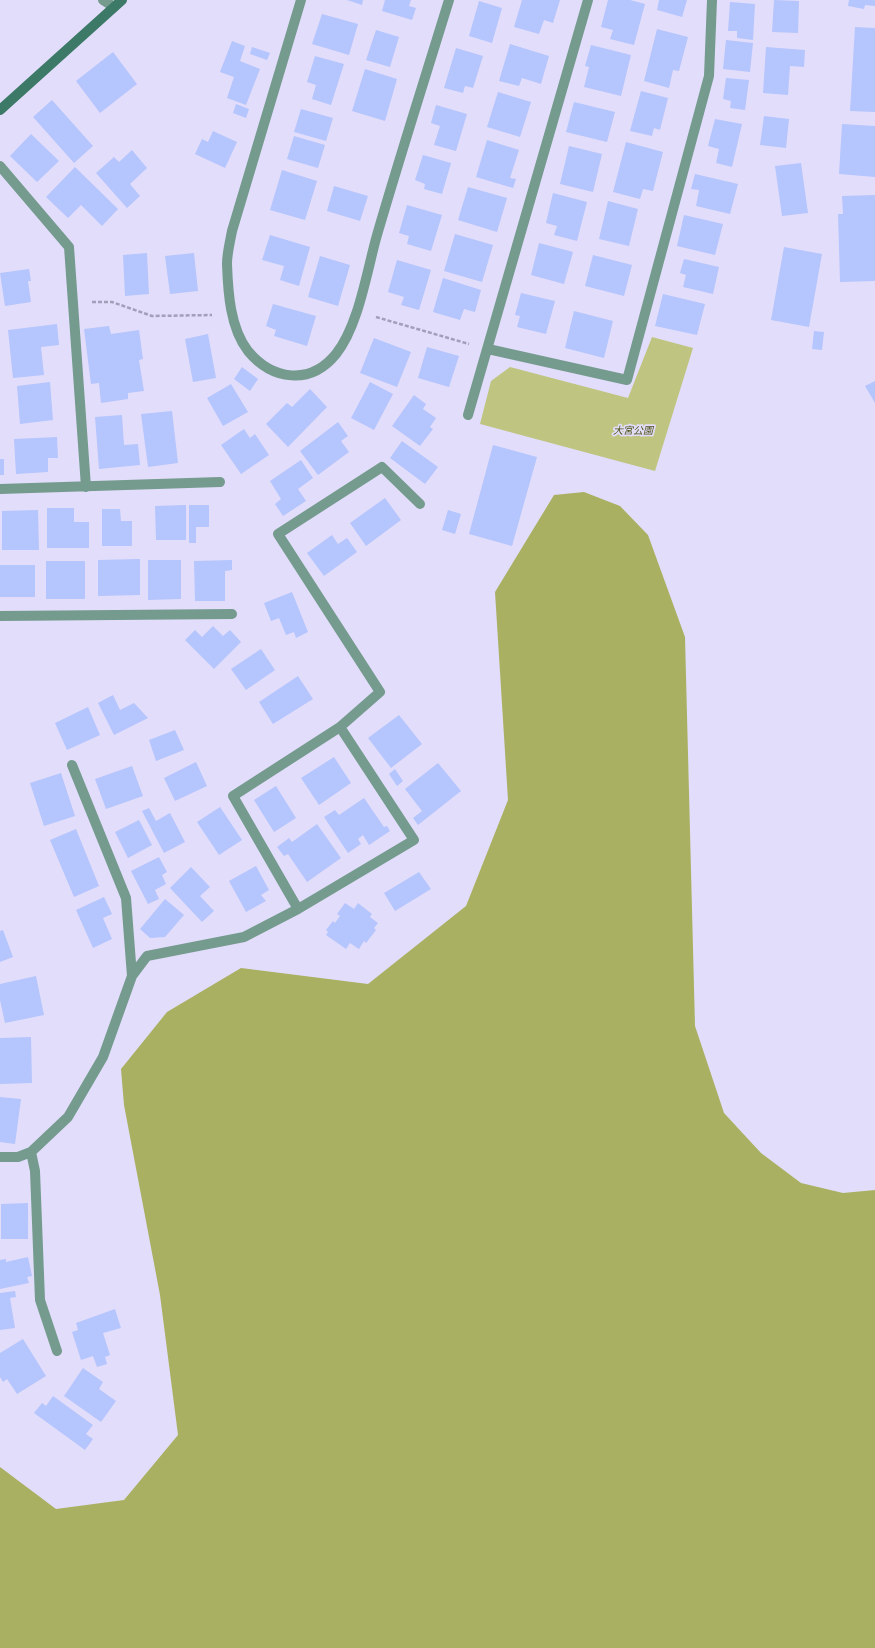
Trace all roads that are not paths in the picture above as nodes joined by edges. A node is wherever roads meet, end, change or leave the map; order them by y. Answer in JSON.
{"nodes":[{"id":1,"x":103,"y":0,"type":"edge"},
{"id":2,"x":301,"y":0,"type":"edge"},
{"id":3,"x":449,"y":0,"type":"edge"},
{"id":4,"x":588,"y":0,"type":"edge"},
{"id":5,"x":712,"y":0,"type":"edge"},
{"id":6,"x":118,"y":3,"type":"edge"},
{"id":7,"x":0,"y":110,"type":"edge"},
{"id":8,"x":0,"y":166,"type":"edge"},
{"id":9,"x":488,"y":349,"type":"junction"},
{"id":10,"x":468,"y":415,"type":"dead end"},
{"id":11,"x":220,"y":482,"type":"dead end"},
{"id":12,"x":86,"y":487,"type":"junction"},
{"id":13,"x":0,"y":489,"type":"edge"},
{"id":14,"x":420,"y":504,"type":"dead end"},
{"id":15,"x":232,"y":614,"type":"dead end"},
{"id":16,"x":0,"y":616,"type":"edge"},
{"id":17,"x":340,"y":727,"type":"junction"},
{"id":18,"x":72,"y":765,"type":"dead end"},
{"id":19,"x":298,"y":909,"type":"junction"},
{"id":20,"x":132,"y":976,"type":"junction"},
{"id":21,"x":31,"y":1152,"type":"junction"},
{"id":22,"x":0,"y":1157,"type":"edge"},
{"id":23,"x":57,"y":1351,"type":"dead end"}],
"edges":[{"from":1,"to":6,"type":"street"},
{"from":2,"to":3,"type":"street"},
{"from":4,"to":9,"type":"street"},
{"from":5,"to":9,"type":"street"},
{"from":6,"to":7,"type":"street"},
{"from":8,"to":12,"type":"street"},
{"from":9,"to":10,"type":"street"},
{"from":11,"to":12,"type":"street"},
{"from":12,"to":13,"type":"street"},
{"from":14,"to":17,"type":"street"},
{"from":15,"to":16,"type":"street"},
{"from":17,"to":19,"type":"street"},
{"from":17,"to":19,"type":"street"},
{"from":18,"to":20,"type":"street"},
{"from":19,"to":20,"type":"street"},
{"from":20,"to":21,"type":"street"},
{"from":21,"to":22,"type":"street"},
{"from":21,"to":23,"type":"street"}]}
